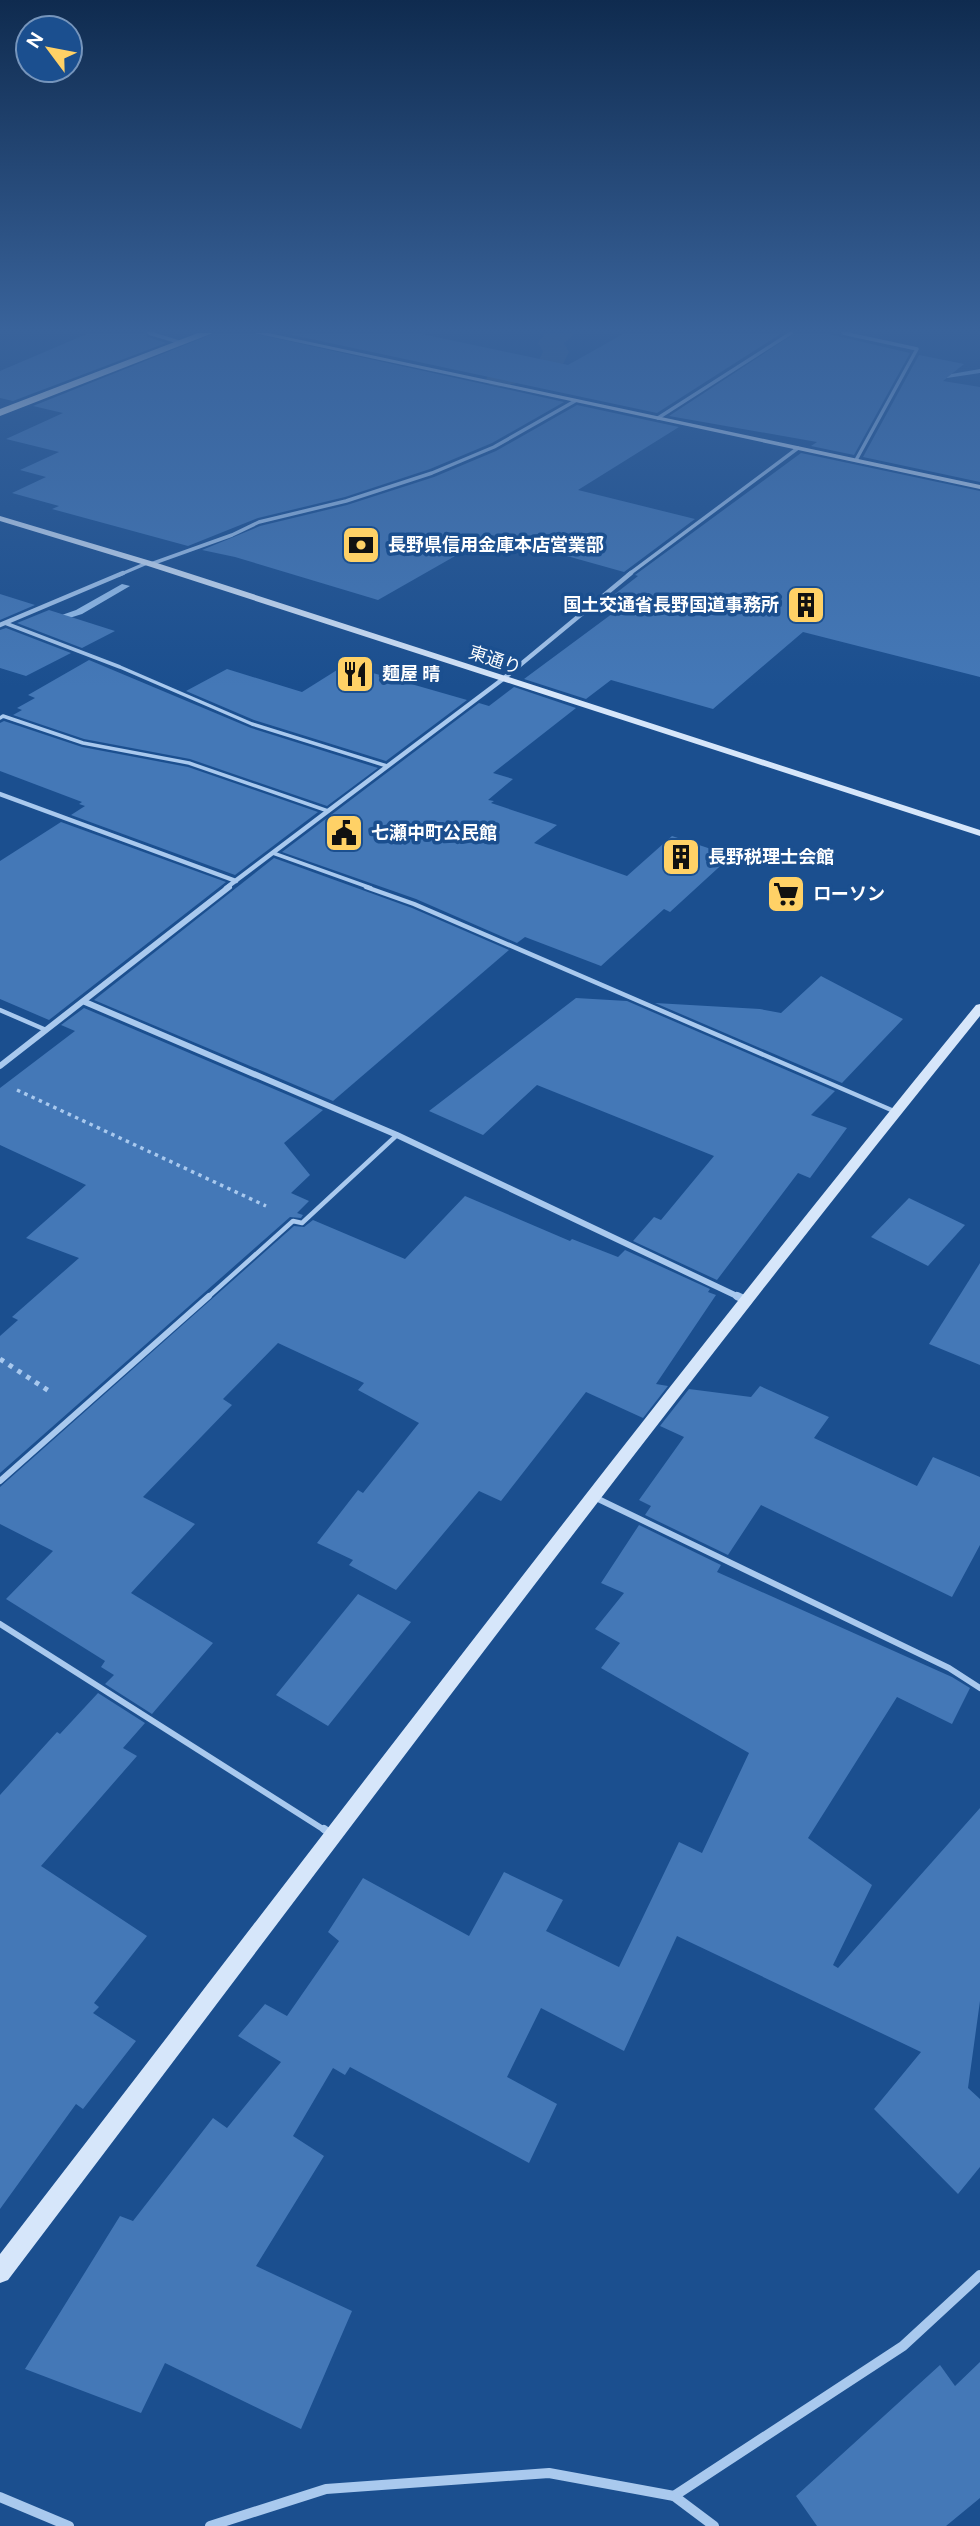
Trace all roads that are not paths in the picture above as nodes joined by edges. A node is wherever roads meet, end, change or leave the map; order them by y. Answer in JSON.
{"nodes":[{"id":1,"x":485,"y":451,"type":"edge"},
{"id":2,"x":795,"y":451,"type":"edge"},
{"id":3,"x":813,"y":451,"type":"edge"},
{"id":4,"x":861,"y":451,"type":"edge"},
{"id":5,"x":856,"y":460,"type":"junction"},
{"id":6,"x":980,"y":487,"type":"edge"},
{"id":7,"x":0,"y":518,"type":"edge"},
{"id":8,"x":149,"y":564,"type":"junction"},
{"id":9,"x":3,"y":624,"type":"edge"},
{"id":10,"x":503,"y":679,"type":"junction"},
{"id":11,"x":0,"y":718,"type":"edge"},
{"id":12,"x":387,"y":766,"type":"junction"},
{"id":13,"x":0,"y":794,"type":"edge"},
{"id":14,"x":328,"y":811,"type":"junction"},
{"id":15,"x":980,"y":833,"type":"edge"},
{"id":16,"x":273,"y":853,"type":"junction"},
{"id":17,"x":236,"y":881,"type":"junction"},
{"id":18,"x":85,"y":1002,"type":"junction"},
{"id":19,"x":980,"y":1009,"type":"edge"},
{"id":20,"x":0,"y":1010,"type":"edge"},
{"id":21,"x":46,"y":1030,"type":"junction"},
{"id":22,"x":0,"y":1066,"type":"edge"},
{"id":23,"x":895,"y":1112,"type":"junction"},
{"id":24,"x":397,"y":1135,"type":"junction"},
{"id":25,"x":748,"y":1301,"type":"junction"},
{"id":26,"x":0,"y":1481,"type":"edge"},
{"id":27,"x":594,"y":1497,"type":"junction"},
{"id":28,"x":0,"y":1624,"type":"edge"},
{"id":29,"x":980,"y":1688,"type":"edge"},
{"id":30,"x":334,"y":1836,"type":"junction"},
{"id":31,"x":0,"y":2272,"type":"edge"},
{"id":32,"x":980,"y":2275,"type":"edge"},
{"id":33,"x":674,"y":2496,"type":"junction"},
{"id":34,"x":0,"y":2497,"type":"edge"},
{"id":35,"x":69,"y":2526,"type":"edge"},
{"id":36,"x":211,"y":2526,"type":"edge"},
{"id":37,"x":714,"y":2526,"type":"edge"}],
"edges":[{"from":1,"to":8,"type":"street"},
{"from":2,"to":10,"type":"street"},
{"from":3,"to":5,"type":"street"},
{"from":4,"to":5,"type":"street"},
{"from":5,"to":6,"type":"street"},
{"from":7,"to":8,"type":"street","name":"東通り"},
{"from":8,"to":9,"type":"street"},
{"from":8,"to":10,"type":"street","name":"東通り"},
{"from":9,"to":12,"type":"lane"},
{"from":10,"to":12,"type":"street"},
{"from":10,"to":15,"type":"street","name":"東通り"},
{"from":11,"to":14,"type":"lane"},
{"from":12,"to":14,"type":"street"},
{"from":13,"to":17,"type":"street"},
{"from":14,"to":16,"type":"street"},
{"from":16,"to":17,"type":"street"},
{"from":16,"to":23,"type":"lane"},
{"from":17,"to":18,"type":"street"},
{"from":18,"to":21,"type":"street"},
{"from":18,"to":24,"type":"street"},
{"from":19,"to":23,"type":"street"},
{"from":20,"to":21,"type":"lane"},
{"from":21,"to":22,"type":"street"},
{"from":23,"to":25,"type":"street"},
{"from":24,"to":25,"type":"street"},
{"from":24,"to":26,"type":"lane"},
{"from":25,"to":27,"type":"street"},
{"from":27,"to":29,"type":"lane"},
{"from":27,"to":30,"type":"street"},
{"from":28,"to":30,"type":"lane"},
{"from":30,"to":31,"type":"street"},
{"from":32,"to":33,"type":"street"},
{"from":33,"to":36,"type":"street"},
{"from":33,"to":37,"type":"street"},
{"from":34,"to":35,"type":"street"}]}
